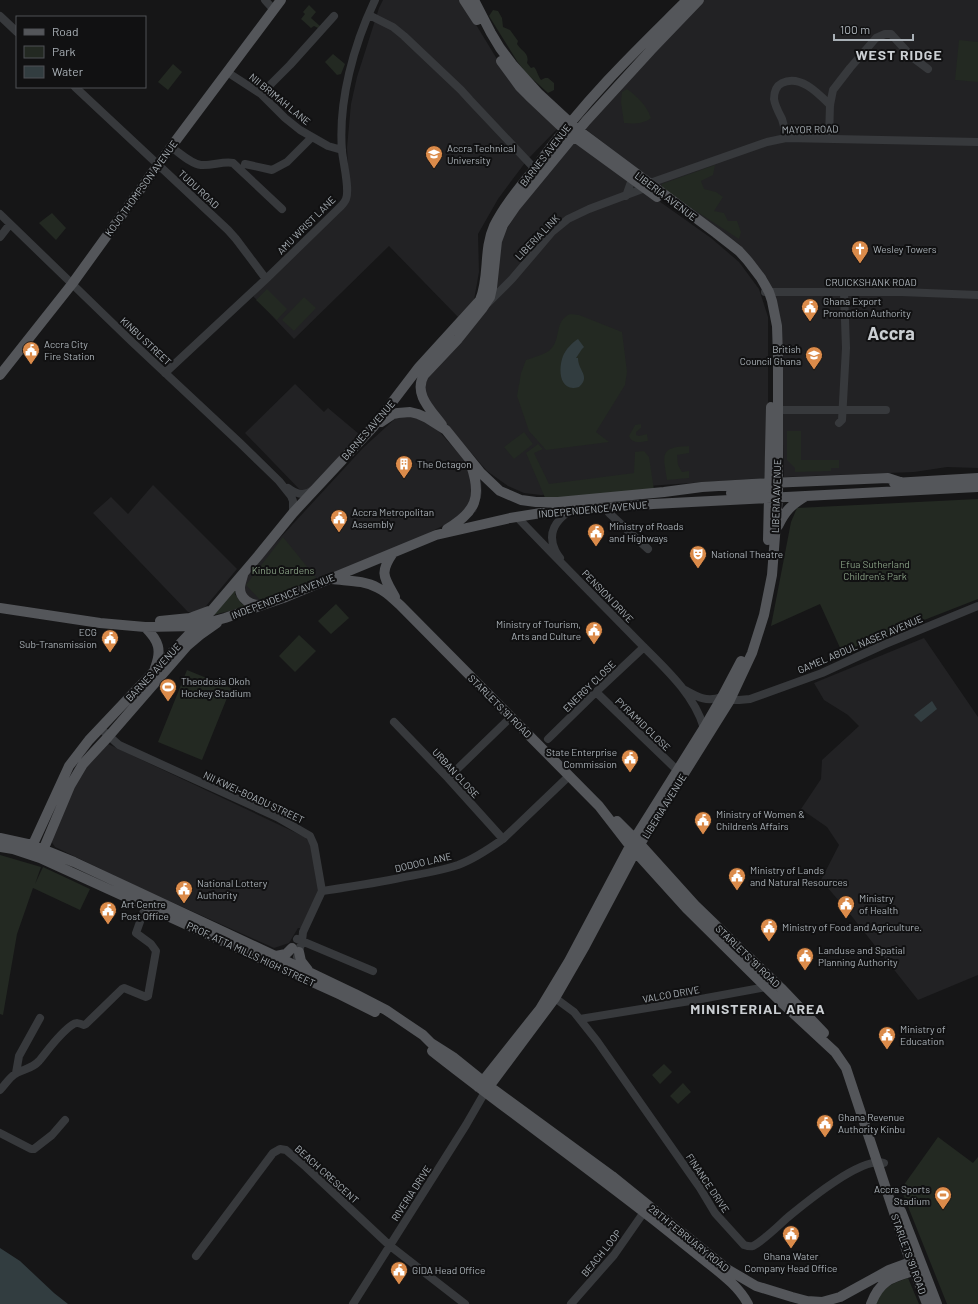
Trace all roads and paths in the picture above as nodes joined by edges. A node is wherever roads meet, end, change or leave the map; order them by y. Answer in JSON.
{"nodes":[{"id":1,"x":265,"y":0,"type":"edge"},
{"id":2,"x":281,"y":0,"type":"edge"},
{"id":3,"x":375,"y":0,"type":"edge"},
{"id":4,"x":464,"y":0,"type":"edge"},
{"id":5,"x":474,"y":0,"type":"edge"},
{"id":6,"x":686,"y":0,"type":"edge"},
{"id":7,"x":699,"y":0,"type":"edge"},
{"id":8,"x":274,"y":10,"type":"junction"},
{"id":9,"x":369,"y":15,"type":"junction"},
{"id":10,"x":0,"y":16,"type":"edge"},
{"id":11,"x":334,"y":16,"type":"dead end"},
{"id":12,"x":16,"y":31,"type":"edge"},
{"id":13,"x":928,"y":69,"type":"dead end"},
{"id":14,"x":227,"y":72,"type":"junction"},
{"id":15,"x":76,"y":88,"type":"edge"},
{"id":16,"x":261,"y":94,"type":"junction"},
{"id":17,"x":830,"y":105,"type":"junction"},
{"id":18,"x":567,"y":126,"type":"junction"},
{"id":19,"x":575,"y":133,"type":"junction"},
{"id":20,"x":312,"y":137,"type":"junction"},
{"id":21,"x":786,"y":138,"type":"junction"},
{"id":22,"x":829,"y":138,"type":"junction"},
{"id":23,"x":978,"y":142,"type":"edge"},
{"id":24,"x":171,"y":147,"type":"junction"},
{"id":25,"x":342,"y":150,"type":"junction"},
{"id":26,"x":245,"y":164,"type":"dead end"},
{"id":27,"x":158,"y":165,"type":"junction"},
{"id":28,"x":534,"y":168,"type":"junction"},
{"id":29,"x":632,"y":179,"type":"junction"},
{"id":30,"x":647,"y":186,"type":"junction"},
{"id":31,"x":626,"y":196,"type":"junction"},
{"id":32,"x":282,"y":209,"type":"dead end"},
{"id":33,"x":0,"y":214,"type":"edge"},
{"id":34,"x":10,"y":224,"type":"junction"},
{"id":35,"x":0,"y":236,"type":"edge"},
{"id":36,"x":494,"y":275,"type":"junction"},
{"id":37,"x":266,"y":279,"type":"junction"},
{"id":38,"x":512,"y":279,"type":"junction"},
{"id":39,"x":72,"y":284,"type":"junction"},
{"id":40,"x":766,"y":292,"type":"junction"},
{"id":41,"x":844,"y":292,"type":"junction"},
{"id":42,"x":978,"y":294,"type":"edge"},
{"id":43,"x":482,"y":310,"type":"junction"},
{"id":44,"x":165,"y":372,"type":"junction"},
{"id":45,"x":0,"y":374,"type":"edge"},
{"id":46,"x":778,"y":410,"type":"junction"},
{"id":47,"x":842,"y":410,"type":"junction"},
{"id":48,"x":886,"y":410,"type":"dead end"},
{"id":49,"x":839,"y":423,"type":"dead end"},
{"id":50,"x":374,"y":426,"type":"junction"},
{"id":51,"x":446,"y":430,"type":"junction"},
{"id":52,"x":470,"y":460,"type":"junction"},
{"id":53,"x":978,"y":478,"type":"edge"},
{"id":54,"x":279,"y":481,"type":"junction"},
{"id":55,"x":978,"y":487,"type":"edge"},
{"id":56,"x":315,"y":488,"type":"junction"},
{"id":57,"x":773,"y":490,"type":"junction"},
{"id":58,"x":808,"y":495,"type":"junction"},
{"id":59,"x":571,"y":511,"type":"junction"},
{"id":60,"x":293,"y":513,"type":"junction"},
{"id":61,"x":609,"y":513,"type":"dead end"},
{"id":62,"x":516,"y":517,"type":"junction"},
{"id":63,"x":775,"y":533,"type":"junction"},
{"id":64,"x":436,"y":535,"type":"junction"},
{"id":65,"x":648,"y":550,"type":"dead end"},
{"id":66,"x":393,"y":553,"type":"junction"},
{"id":67,"x":563,"y":564,"type":"junction"},
{"id":68,"x":243,"y":573,"type":"junction"},
{"id":69,"x":330,"y":579,"type":"junction"},
{"id":70,"x":264,"y":605,"type":"junction"},
{"id":71,"x":400,"y":605,"type":"junction"},
{"id":72,"x":978,"y":606,"type":"edge"},
{"id":73,"x":0,"y":608,"type":"edge"},
{"id":74,"x":212,"y":610,"type":"junction"},
{"id":75,"x":225,"y":618,"type":"junction"},
{"id":76,"x":132,"y":625,"type":"junction"},
{"id":77,"x":196,"y":626,"type":"junction"},
{"id":78,"x":145,"y":628,"type":"junction"},
{"id":79,"x":644,"y":647,"type":"junction"},
{"id":80,"x":153,"y":673,"type":"junction"},
{"id":81,"x":736,"y":688,"type":"junction"},
{"id":82,"x":684,"y":690,"type":"junction"},
{"id":83,"x":596,"y":692,"type":"junction"},
{"id":84,"x":726,"y":699,"type":"junction"},
{"id":85,"x":749,"y":699,"type":"junction"},
{"id":86,"x":512,"y":717,"type":"junction"},
{"id":87,"x":394,"y":722,"type":"dead end"},
{"id":88,"x":100,"y":728,"type":"junction"},
{"id":89,"x":704,"y":728,"type":"junction"},
{"id":90,"x":108,"y":737,"type":"junction"},
{"id":91,"x":548,"y":739,"type":"dead end"},
{"id":92,"x":677,"y":770,"type":"junction"},
{"id":93,"x":569,"y":776,"type":"junction"},
{"id":94,"x":448,"y":778,"type":"junction"},
{"id":95,"x":622,"y":830,"type":"junction"},
{"id":96,"x":644,"y":830,"type":"junction"},
{"id":97,"x":0,"y":838,"type":"edge"},
{"id":98,"x":503,"y":839,"type":"junction"},
{"id":99,"x":0,"y":847,"type":"edge"},
{"id":100,"x":635,"y":847,"type":"junction"},
{"id":101,"x":30,"y":849,"type":"junction"},
{"id":102,"x":42,"y":853,"type":"junction"},
{"id":103,"x":322,"y":891,"type":"junction"},
{"id":104,"x":146,"y":906,"type":"junction"},
{"id":105,"x":298,"y":945,"type":"junction"},
{"id":106,"x":276,"y":956,"type":"junction"},
{"id":107,"x":288,"y":967,"type":"junction"},
{"id":108,"x":373,"y":971,"type":"dead end"},
{"id":109,"x":311,"y":973,"type":"junction"},
{"id":110,"x":754,"y":976,"type":"junction"},
{"id":111,"x":766,"y":987,"type":"junction"},
{"id":112,"x":781,"y":988,"type":"junction"},
{"id":113,"x":555,"y":998,"type":"junction"},
{"id":114,"x":40,"y":1018,"type":"dead end"},
{"id":115,"x":580,"y":1019,"type":"junction"},
{"id":116,"x":16,"y":1073,"type":"junction"},
{"id":117,"x":494,"y":1073,"type":"junction"},
{"id":118,"x":482,"y":1084,"type":"junction"},
{"id":119,"x":0,"y":1090,"type":"edge"},
{"id":120,"x":501,"y":1095,"type":"junction"},
{"id":121,"x":65,"y":1120,"type":"dead end"},
{"id":122,"x":0,"y":1133,"type":"edge"},
{"id":123,"x":881,"y":1162,"type":"junction"},
{"id":124,"x":644,"y":1212,"type":"junction"},
{"id":125,"x":389,"y":1245,"type":"junction"},
{"id":126,"x":196,"y":1256,"type":"dead end"},
{"id":127,"x":913,"y":1268,"type":"junction"},
{"id":128,"x":807,"y":1301,"type":"junction"},
{"id":129,"x":825,"y":1303,"type":"edge"},
{"id":130,"x":353,"y":1304,"type":"edge"},
{"id":131,"x":465,"y":1304,"type":"edge"},
{"id":132,"x":571,"y":1304,"type":"edge"},
{"id":133,"x":748,"y":1304,"type":"edge"},
{"id":134,"x":794,"y":1304,"type":"edge"},
{"id":135,"x":871,"y":1304,"type":"edge"},
{"id":136,"x":927,"y":1304,"type":"edge"},
{"id":137,"x":937,"y":1304,"type":"edge"}],
"edges":[{"from":1,"to":8,"type":"street"},
{"from":2,"to":8,"type":"main road","name":"KOJO THOMPSON AVENUE"},
{"from":3,"to":9,"type":"street","name":"AMU WRIST LANE"},
{"from":4,"to":18,"type":"main road","name":"LIBERIA AVENUE"},
{"from":5,"to":18,"type":"main road","name":"LIBERIA AVENUE"},
{"from":6,"to":18,"type":"main road","name":"BARNES AVENUE"},
{"from":7,"to":19,"type":"main road","name":"BARNES AVENUE"},
{"from":8,"to":14,"type":"main road","name":"KOJO THOMPSON AVENUE"},
{"from":9,"to":25,"type":"street","name":"AMU WRIST LANE"},
{"from":9,"to":28,"type":"street"},
{"from":10,"to":12,"type":"street"},
{"from":11,"to":16,"type":"street"},
{"from":13,"to":17,"type":"street"},
{"from":14,"to":16,"type":"street","name":"NII BRIMAH LANE"},
{"from":14,"to":24,"type":"main road","name":"KOJO THOMPSON AVENUE"},
{"from":15,"to":27,"type":"street","name":"TUDU ROAD"},
{"from":16,"to":20,"type":"street","name":"NII BRIMAH LANE"},
{"from":17,"to":21,"type":"street"},
{"from":17,"to":22,"type":"street"},
{"from":18,"to":19,"type":"main road","name":"LIBERIA AVENUE"},
{"from":18,"to":28,"type":"main road","name":"BARNES AVENUE"},
{"from":19,"to":29,"type":"main road","name":"LIBERIA AVENUE"},
{"from":19,"to":30,"type":"main road","name":"LIBERIA AVENUE"},
{"from":19,"to":36,"type":"main road","name":"BARNES AVENUE"},
{"from":20,"to":25,"type":"street","name":"NII BRIMAH LANE"},
{"from":20,"to":26,"type":"street"},
{"from":21,"to":22,"type":"street","name":"MAYOR ROAD"},
{"from":21,"to":30,"type":"street","name":"MAYOR ROAD"},
{"from":22,"to":23,"type":"street","name":"MAYOR ROAD"},
{"from":24,"to":27,"type":"main road","name":"KOJO THOMPSON AVENUE"},
{"from":24,"to":32,"type":"street"},
{"from":25,"to":37,"type":"street","name":"AMU WRIST LANE"},
{"from":27,"to":37,"type":"street","name":"TUDU ROAD"},
{"from":27,"to":39,"type":"main road","name":"KOJO THOMPSON AVENUE"},
{"from":28,"to":50,"type":"main road","name":"BARNES AVENUE"},
{"from":29,"to":30,"type":"main road","name":"LIBERIA AVENUE"},
{"from":29,"to":31,"type":"street"},
{"from":30,"to":31,"type":"street","name":"LIBERIA LINK"},
{"from":30,"to":40,"type":"main road","name":"LIBERIA AVENUE"},
{"from":31,"to":38,"type":"street","name":"LIBERIA LINK"},
{"from":33,"to":34,"type":"street","name":"KINBU STREET"},
{"from":34,"to":35,"type":"street"},
{"from":34,"to":39,"type":"street","name":"KINBU STREET"},
{"from":36,"to":38,"type":"street"},
{"from":36,"to":43,"type":"main road","name":"BARNES AVENUE"},
{"from":37,"to":44,"type":"street","name":"AMU WRIST LANE"},
{"from":38,"to":43,"type":"street","name":"LIBERIA LINK"},
{"from":39,"to":44,"type":"street","name":"KINBU STREET"},
{"from":39,"to":45,"type":"main road","name":"KOJO THOMPSON AVENUE"},
{"from":40,"to":41,"type":"street","name":"CRUICKSHANK ROAD"},
{"from":40,"to":46,"type":"main road","name":"LIBERIA AVENUE"},
{"from":40,"to":57,"type":"main road","name":"LIBERIA AVENUE"},
{"from":41,"to":42,"type":"street","name":"CRUICKSHANK ROAD"},
{"from":41,"to":47,"type":"street"},
{"from":43,"to":51,"type":"main road","name":"BARNES AVENUE"},
{"from":44,"to":54,"type":"street","name":"KINBU STREET"},
{"from":46,"to":47,"type":"street"},
{"from":46,"to":57,"type":"main road","name":"LIBERIA AVENUE"},
{"from":47,"to":48,"type":"street"},
{"from":47,"to":49,"type":"street"},
{"from":50,"to":51,"type":"main road","name":"INDEPENDENCE AVENUE"},
{"from":50,"to":56,"type":"main road","name":"BARNES AVENUE"},
{"from":51,"to":52,"type":"main road","name":"INDEPENDENCE AVENUE"},
{"from":52,"to":57,"type":"main road","name":"INDEPENDENCE AVENUE"},
{"from":52,"to":64,"type":"main road"},
{"from":53,"to":57,"type":"main road"},
{"from":54,"to":56,"type":"street"},
{"from":54,"to":60,"type":"street"},
{"from":55,"to":58,"type":"main road","name":"INDEPENDENCE AVENUE"},
{"from":56,"to":60,"type":"main road","name":"BARNES AVENUE"},
{"from":57,"to":58,"type":"main road","name":"INDEPENDENCE AVENUE"},
{"from":57,"to":59,"type":"main road","name":"INDEPENDENCE AVENUE"},
{"from":57,"to":63,"type":"main road","name":"LIBERIA AVENUE"},
{"from":57,"to":84,"type":"main road","name":"LIBERIA AVENUE"},
{"from":58,"to":63,"type":"main road"},
{"from":59,"to":62,"type":"main road","name":"INDEPENDENCE AVENUE"},
{"from":59,"to":67,"type":"street"},
{"from":60,"to":68,"type":"main road","name":"BARNES AVENUE"},
{"from":61,"to":65,"type":"street"},
{"from":62,"to":64,"type":"main road","name":"INDEPENDENCE AVENUE"},
{"from":62,"to":67,"type":"street","name":"PENSION DRIVE"},
{"from":63,"to":81,"type":"main road","name":"LIBERIA AVENUE"},
{"from":64,"to":66,"type":"main road","name":"INDEPENDENCE AVENUE"},
{"from":66,"to":69,"type":"main road","name":"INDEPENDENCE AVENUE"},
{"from":66,"to":71,"type":"main road","name":"STARLETS '91 ROAD"},
{"from":67,"to":79,"type":"street","name":"PENSION DRIVE"},
{"from":68,"to":70,"type":"main road"},
{"from":68,"to":74,"type":"main road","name":"BARNES AVENUE"},
{"from":69,"to":70,"type":"main road","name":"INDEPENDENCE AVENUE"},
{"from":69,"to":71,"type":"main road","name":"STARLETS '91 ROAD"},
{"from":70,"to":75,"type":"main road","name":"INDEPENDENCE AVENUE"},
{"from":71,"to":86,"type":"main road","name":"STARLETS '91 ROAD"},
{"from":72,"to":85,"type":"street","name":"GAMEL ABDUL NASER AVENUE"},
{"from":73,"to":76,"type":"main road"},
{"from":74,"to":76,"type":"main road"},
{"from":74,"to":77,"type":"main road","name":"BARNES AVENUE"},
{"from":75,"to":77,"type":"main road"},
{"from":75,"to":90,"type":"main road","name":"BARNES AVENUE"},
{"from":76,"to":78,"type":"main road"},
{"from":77,"to":78,"type":"main road"},
{"from":77,"to":80,"type":"main road","name":"BARNES AVENUE"},
{"from":78,"to":80,"type":"main road"},
{"from":79,"to":82,"type":"street","name":"PENSION DRIVE"},
{"from":79,"to":83,"type":"street","name":"ENERGY CLOSE"},
{"from":80,"to":88,"type":"main road","name":"BARNES AVENUE"},
{"from":81,"to":84,"type":"main road","name":"LIBERIA AVENUE"},
{"from":81,"to":85,"type":"street"},
{"from":82,"to":84,"type":"street","name":"PENSION DRIVE"},
{"from":82,"to":89,"type":"street","name":"PENSION DRIVE"},
{"from":83,"to":91,"type":"street","name":"ENERGY CLOSE"},
{"from":83,"to":92,"type":"street","name":"PYRAMID CLOSE"},
{"from":84,"to":85,"type":"street","name":"GAMEL ABDUL NASER AVENUE"},
{"from":84,"to":89,"type":"main road","name":"LIBERIA AVENUE"},
{"from":84,"to":96,"type":"main road","name":"LIBERIA AVENUE"},
{"from":86,"to":93,"type":"main road","name":"STARLETS '91 ROAD"},
{"from":86,"to":94,"type":"street"},
{"from":87,"to":94,"type":"street","name":"URBAN CLOSE"},
{"from":88,"to":90,"type":"street","name":"NII KWEI-BOADU STREET"},
{"from":88,"to":101,"type":"main road","name":"BARNES AVENUE"},
{"from":89,"to":92,"type":"main road","name":"LIBERIA AVENUE"},
{"from":90,"to":102,"type":"main road","name":"BARNES AVENUE"},
{"from":90,"to":103,"type":"street","name":"NII KWEI-BOADU STREET"},
{"from":92,"to":96,"type":"main road","name":"LIBERIA AVENUE"},
{"from":93,"to":95,"type":"main road","name":"STARLETS '91 ROAD"},
{"from":93,"to":98,"type":"street","name":"DODOO LANE"},
{"from":94,"to":98,"type":"street","name":"URBAN CLOSE"},
{"from":95,"to":96,"type":"main road"},
{"from":95,"to":100,"type":"main road","name":"STARLETS '91 ROAD"},
{"from":95,"to":100,"type":"main road"},
{"from":96,"to":100,"type":"main road","name":"LIBERIA AVENUE"},
{"from":96,"to":100,"type":"main road"},
{"from":97,"to":101,"type":"main road","name":"PROF. ATTA MILLS HIGH STREET"},
{"from":98,"to":103,"type":"street","name":"DODOO LANE"},
{"from":99,"to":101,"type":"main road","name":"PROF. ATTA MILLS HIGH STREET"},
{"from":100,"to":110,"type":"main road","name":"STARLETS '91 ROAD"},
{"from":100,"to":112,"type":"main road","name":"STARLETS '91 ROAD"},
{"from":100,"to":113,"type":"main road","name":"LIBERIA AVENUE"},
{"from":100,"to":117,"type":"main road","name":"LIBERIA AVENUE"},
{"from":101,"to":102,"type":"main road","name":"PROF. ATTA MILLS HIGH STREET"},
{"from":102,"to":104,"type":"main road","name":"PROF. ATTA MILLS HIGH STREET"},
{"from":102,"to":106,"type":"main road","name":"PROF. ATTA MILLS HIGH STREET"},
{"from":103,"to":105,"type":"street"},
{"from":104,"to":107,"type":"main road","name":"PROF. ATTA MILLS HIGH STREET"},
{"from":104,"to":116,"type":"street"},
{"from":105,"to":106,"type":"main road"},
{"from":105,"to":107,"type":"street"},
{"from":105,"to":108,"type":"street"},
{"from":105,"to":109,"type":"main road"},
{"from":106,"to":107,"type":"main road","name":"PROF. ATTA MILLS HIGH STREET"},
{"from":107,"to":109,"type":"main road","name":"PROF. ATTA MILLS HIGH STREET"},
{"from":107,"to":118,"type":"main road","name":"PROF. ATTA MILLS HIGH STREET"},
{"from":109,"to":118,"type":"main road","name":"PROF. ATTA MILLS HIGH STREET"},
{"from":110,"to":111,"type":"main road","name":"STARLETS '91 ROAD"},
{"from":110,"to":112,"type":"main road"},
{"from":111,"to":115,"type":"street","name":"VALCO DRIVE"},
{"from":111,"to":123,"type":"main road","name":"STARLETS '91 ROAD"},
{"from":112,"to":123,"type":"main road","name":"STARLETS '91 ROAD"},
{"from":113,"to":115,"type":"street","name":"FINANCE DRIVE"},
{"from":113,"to":117,"type":"main road","name":"LIBERIA AVENUE"},
{"from":114,"to":116,"type":"street"},
{"from":115,"to":123,"type":"street","name":"FINANCE DRIVE"},
{"from":116,"to":119,"type":"street"},
{"from":117,"to":118,"type":"main road","name":"LIBERIA AVENUE"},
{"from":117,"to":118,"type":"main road"},
{"from":117,"to":120,"type":"main road"},
{"from":118,"to":120,"type":"main road","name":"28TH FEBRUARY ROAD"},
{"from":118,"to":124,"type":"main road","name":"28TH FEBRUARY ROAD"},
{"from":118,"to":125,"type":"street","name":"RIVERIA DRIVE"},
{"from":120,"to":128,"type":"main road","name":"28TH FEBRUARY ROAD"},
{"from":121,"to":122,"type":"street"},
{"from":123,"to":127,"type":"main road","name":"STARLETS '91 ROAD"},
{"from":123,"to":127,"type":"main road","name":"STARLETS '91 ROAD"},
{"from":124,"to":132,"type":"street","name":"BEACH LOOP"},
{"from":124,"to":133,"type":"main road","name":"28TH FEBRUARY ROAD"},
{"from":125,"to":126,"type":"street","name":"BEACH CRESCENT"},
{"from":125,"to":130,"type":"street","name":"RIVERIA DRIVE"},
{"from":125,"to":131,"type":"street"},
{"from":127,"to":129,"type":"main road","name":"28TH FEBRUARY ROAD"},
{"from":127,"to":135,"type":"main road"},
{"from":127,"to":136,"type":"main road","name":"STARLETS '91 ROAD"},
{"from":127,"to":137,"type":"main road","name":"STARLETS '91 ROAD"},
{"from":128,"to":129,"type":"main road","name":"28TH FEBRUARY ROAD"},
{"from":128,"to":134,"type":"main road"}]}
